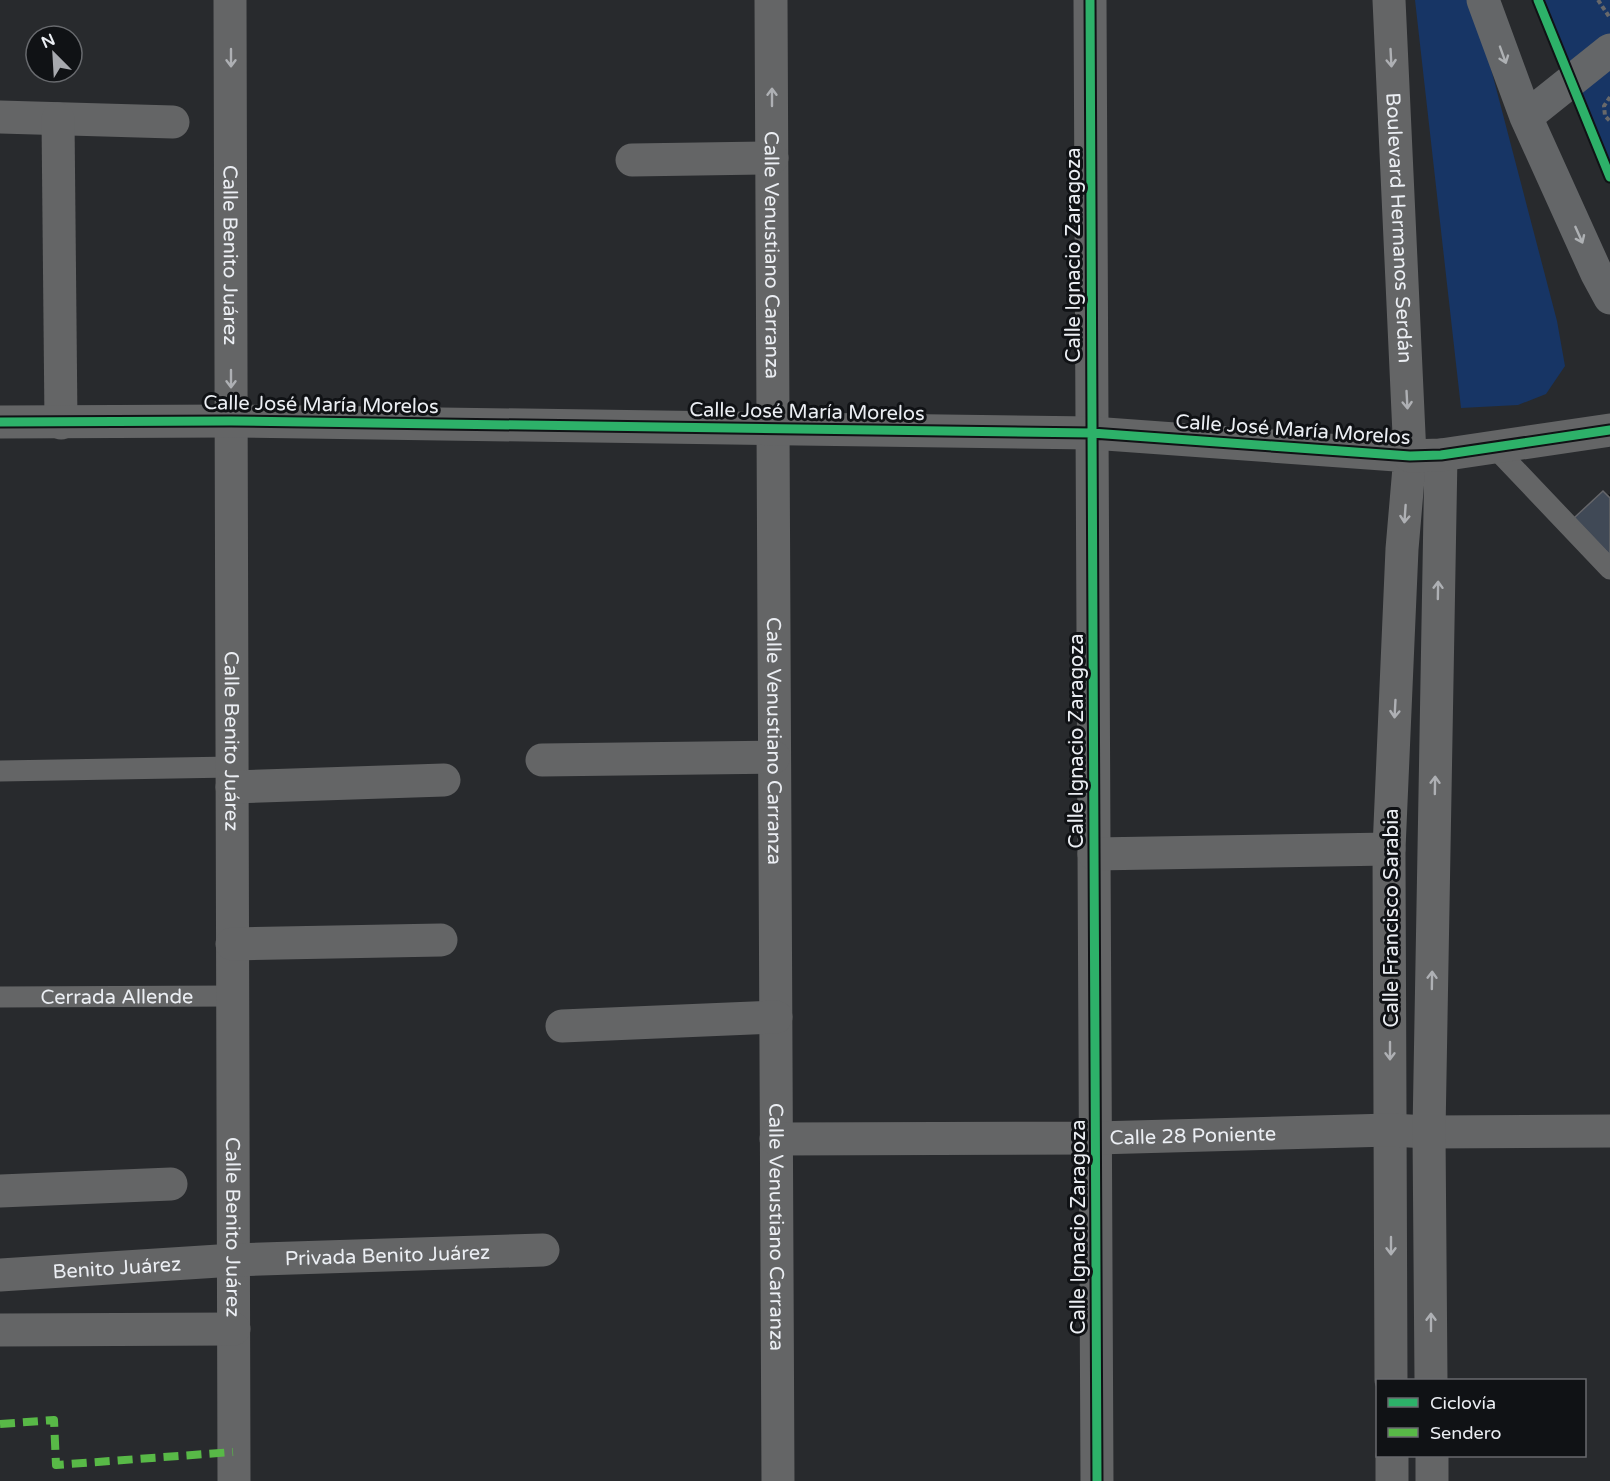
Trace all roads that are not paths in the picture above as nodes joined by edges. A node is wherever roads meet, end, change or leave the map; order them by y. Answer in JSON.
{"nodes":[{"id":1,"x":230,"y":0,"type":"edge"},
{"id":2,"x":771,"y":0,"type":"edge"},
{"id":3,"x":1090,"y":0,"type":"edge"},
{"id":4,"x":1389,"y":0,"type":"edge"},
{"id":5,"x":1483,"y":0,"type":"edge"},
{"id":6,"x":1610,"y":50,"type":"edge"},
{"id":7,"x":0,"y":117,"type":"edge"},
{"id":8,"x":1526,"y":117,"type":"junction"},
{"id":9,"x":58,"y":119,"type":"junction"},
{"id":10,"x":173,"y":122,"type":"dead end"},
{"id":11,"x":772,"y":158,"type":"junction"},
{"id":12,"x":632,"y":160,"type":"dead end"},
{"id":13,"x":1610,"y":298,"type":"edge"},
{"id":14,"x":231,"y":421,"type":"junction"},
{"id":15,"x":0,"y":422,"type":"edge"},
{"id":16,"x":61,"y":423,"type":"junction"},
{"id":17,"x":773,"y":428,"type":"junction"},
{"id":18,"x":1610,"y":430,"type":"edge"},
{"id":19,"x":1092,"y":433,"type":"junction"},
{"id":20,"x":1495,"y":448,"type":"junction"},
{"id":21,"x":1425,"y":455,"type":"junction"},
{"id":22,"x":1610,"y":570,"type":"edge"},
{"id":23,"x":774,"y":758,"type":"junction"},
{"id":24,"x":542,"y":760,"type":"dead end"},
{"id":25,"x":0,"y":771,"type":"edge"},
{"id":26,"x":232,"y":777,"type":"junction"},
{"id":27,"x":444,"y":780,"type":"dead end"},
{"id":28,"x":1389,"y":849,"type":"junction"},
{"id":29,"x":1094,"y":854,"type":"junction"},
{"id":30,"x":441,"y":940,"type":"dead end"},
{"id":31,"x":232,"y":944,"type":"junction"},
{"id":32,"x":233,"y":996,"type":"junction"},
{"id":33,"x":0,"y":998,"type":"edge"},
{"id":34,"x":776,"y":1017,"type":"junction"},
{"id":35,"x":562,"y":1026,"type":"dead end"},
{"id":36,"x":1390,"y":1130,"type":"junction"},
{"id":37,"x":1610,"y":1131,"type":"edge"},
{"id":38,"x":1429,"y":1132,"type":"junction"},
{"id":39,"x":1096,"y":1138,"type":"junction"},
{"id":40,"x":776,"y":1139,"type":"junction"},
{"id":41,"x":171,"y":1184,"type":"dead end"},
{"id":42,"x":0,"y":1191,"type":"edge"},
{"id":43,"x":543,"y":1250,"type":"dead end"},
{"id":44,"x":234,"y":1260,"type":"junction"},
{"id":45,"x":0,"y":1275,"type":"edge"},
{"id":46,"x":234,"y":1329,"type":"junction"},
{"id":47,"x":0,"y":1330,"type":"edge"},
{"id":48,"x":1391,"y":1379,"type":"edge"},
{"id":49,"x":1431,"y":1379,"type":"edge"},
{"id":50,"x":1392,"y":1457,"type":"edge"},
{"id":51,"x":1432,"y":1457,"type":"edge"},
{"id":52,"x":234,"y":1481,"type":"edge"},
{"id":53,"x":778,"y":1481,"type":"edge"},
{"id":54,"x":1097,"y":1481,"type":"edge"},
{"id":55,"x":1392,"y":1481,"type":"edge"},
{"id":56,"x":1432,"y":1481,"type":"edge"}],
"edges":[{"from":1,"to":14,"type":"street","name":"Calle Benito Juárez","one_way":true},
{"from":11,"to":2,"type":"street","name":"Calle Venustiano Carranza","one_way":true},
{"from":3,"to":19,"type":"street","name":"Calle Ignacio Zaragoza"},
{"from":4,"to":21,"type":"street","name":"Boulevard Hermanos Serdán","one_way":true},
{"from":5,"to":8,"type":"main road","one_way":true},
{"from":6,"to":8,"type":"main road"},
{"from":7,"to":9,"type":"street"},
{"from":8,"to":13,"type":"main road","one_way":true},
{"from":9,"to":10,"type":"street"},
{"from":9,"to":16,"type":"street"},
{"from":11,"to":12,"type":"street"},
{"from":11,"to":17,"type":"street","name":"Calle Venustiano Carranza"},
{"from":14,"to":16,"type":"street","name":"Calle José María Morelos"},
{"from":14,"to":17,"type":"street","name":"Calle José María Morelos"},
{"from":14,"to":26,"type":"street","name":"Calle Benito Juárez"},
{"from":15,"to":16,"type":"street","name":"Calle José María Morelos"},
{"from":17,"to":19,"type":"street","name":"Calle José María Morelos"},
{"from":17,"to":23,"type":"street","name":"Calle Venustiano Carranza"},
{"from":18,"to":20,"type":"street","name":"Calle José María Morelos"},
{"from":19,"to":21,"type":"street","name":"Calle José María Morelos"},
{"from":19,"to":29,"type":"street","name":"Calle Ignacio Zaragoza"},
{"from":20,"to":21,"type":"street","name":"Calle José María Morelos"},
{"from":20,"to":22,"type":"lane"},
{"from":21,"to":28,"type":"street","name":"Calle Francisco Sarabia","one_way":true},
{"from":38,"to":21,"type":"street","name":"Calle Francisco Sarabia","one_way":true},
{"from":23,"to":24,"type":"street"},
{"from":23,"to":34,"type":"street","name":"Calle Venustiano Carranza"},
{"from":25,"to":26,"type":"lane"},
{"from":26,"to":27,"type":"street"},
{"from":26,"to":31,"type":"street","name":"Calle Benito Juárez"},
{"from":28,"to":29,"type":"street"},
{"from":28,"to":36,"type":"street","name":"Calle Francisco Sarabia","one_way":true},
{"from":29,"to":39,"type":"street","name":"Calle Ignacio Zaragoza"},
{"from":30,"to":31,"type":"street"},
{"from":31,"to":32,"type":"street","name":"Calle Benito Juárez"},
{"from":32,"to":33,"type":"lane","name":"Cerrada Allende"},
{"from":32,"to":44,"type":"street","name":"Calle Benito Juárez"},
{"from":34,"to":35,"type":"street"},
{"from":34,"to":40,"type":"street","name":"Calle Venustiano Carranza"},
{"from":36,"to":38,"type":"street","name":"Calle 28 Poniente"},
{"from":36,"to":39,"type":"street","name":"Calle 28 Poniente"},
{"from":36,"to":48,"type":"street","name":"Calle Francisco Sarabia","one_way":true},
{"from":37,"to":38,"type":"street","name":"Calle 28 Poniente"},
{"from":49,"to":38,"type":"street","name":"Calle Francisco Sarabia","one_way":true},
{"from":39,"to":40,"type":"street","name":"Calle 28 Poniente"},
{"from":39,"to":54,"type":"street","name":"Calle Ignacio Zaragoza"},
{"from":40,"to":53,"type":"street","name":"Calle Venustiano Carranza"},
{"from":41,"to":42,"type":"street"},
{"from":43,"to":44,"type":"street","name":"Privada Benito Juárez"},
{"from":44,"to":45,"type":"street","name":"Benito Juárez"},
{"from":44,"to":46,"type":"street","name":"Calle Benito Juárez"},
{"from":46,"to":47,"type":"street"},
{"from":46,"to":52,"type":"street","name":"Calle Benito Juárez"},
{"from":50,"to":55,"type":"street"},
{"from":51,"to":56,"type":"street"}]}
